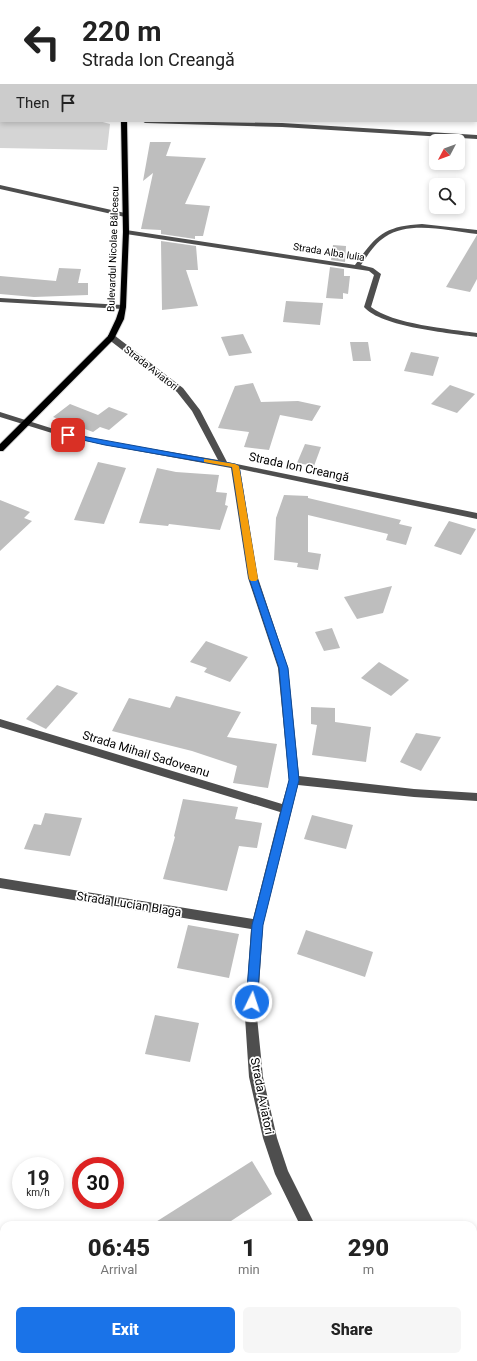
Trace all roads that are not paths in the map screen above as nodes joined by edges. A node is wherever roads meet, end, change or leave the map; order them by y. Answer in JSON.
{"nodes":[{"id":1,"x":124,"y":122,"type":"edge"},
{"id":2,"x":172,"y":122,"type":"edge"},
{"id":3,"x":477,"y":137,"type":"edge"},
{"id":4,"x":0,"y":187,"type":"edge"},
{"id":5,"x":125,"y":216,"type":"junction"},
{"id":6,"x":126,"y":232,"type":"junction"},
{"id":7,"x":477,"y":232,"type":"edge"},
{"id":8,"x":357,"y":266,"type":"junction"},
{"id":9,"x":0,"y":300,"type":"edge"},
{"id":10,"x":123,"y":307,"type":"junction"},
{"id":11,"x":477,"y":335,"type":"edge"},
{"id":12,"x":111,"y":337,"type":"junction"},
{"id":13,"x":0,"y":414,"type":"edge"},
{"id":14,"x":25,"y":422,"type":"junction"},
{"id":15,"x":0,"y":450,"type":"edge"},
{"id":16,"x":223,"y":464,"type":"junction"},
{"id":17,"x":235,"y":466,"type":"junction"},
{"id":18,"x":477,"y":516,"type":"edge"},
{"id":19,"x":0,"y":723,"type":"edge"},
{"id":20,"x":294,"y":780,"type":"junction"},
{"id":21,"x":477,"y":797,"type":"edge"},
{"id":22,"x":285,"y":809,"type":"junction"},
{"id":23,"x":0,"y":883,"type":"edge"},
{"id":24,"x":257,"y":925,"type":"junction"},
{"id":25,"x":306,"y":1221,"type":"edge"}],
"edges":[{"from":1,"to":5,"type":"main road","name":"Bulevardul Nicolae Bălcescu"},
{"from":2,"to":3,"type":"street"},
{"from":4,"to":5,"type":"street"},
{"from":5,"to":6,"type":"main road","name":"Bulevardul Nicolae Bălcescu"},
{"from":6,"to":8,"type":"street","name":"Strada Alba Iulia"},
{"from":6,"to":10,"type":"main road","name":"Bulevardul Nicolae Bălcescu"},
{"from":7,"to":8,"type":"street"},
{"from":8,"to":11,"type":"street","name":"Strada Alba Iulia"},
{"from":9,"to":10,"type":"street"},
{"from":10,"to":12,"type":"main road","name":"Bulevardul Nicolae Bălcescu"},
{"from":12,"to":14,"type":"main road","name":"Bulevardul Nicolae Bălcescu"},
{"from":12,"to":16,"type":"street","name":"Strada Aviatori"},
{"from":13,"to":14,"type":"street","name":"Strada Ion Creangă"},
{"from":14,"to":15,"type":"main road","name":"Bulevardul Nicolae Bălcescu"},
{"from":14,"to":16,"type":"street","name":"Strada Ion Creangă"},
{"from":16,"to":17,"type":"street","name":"Strada Ion Creangă"},
{"from":17,"to":18,"type":"street","name":"Strada Ion Creangă"},
{"from":17,"to":20,"type":"street","name":"Strada Aviatori"},
{"from":19,"to":22,"type":"street","name":"Strada Mihail Sadoveanu"},
{"from":20,"to":21,"type":"street"},
{"from":20,"to":22,"type":"street","name":"Strada Aviatori"},
{"from":22,"to":24,"type":"street","name":"Strada Aviatori"},
{"from":23,"to":24,"type":"street","name":"Strada Lucian Blaga"},
{"from":24,"to":25,"type":"street","name":"Strada Aviatori"}]}
